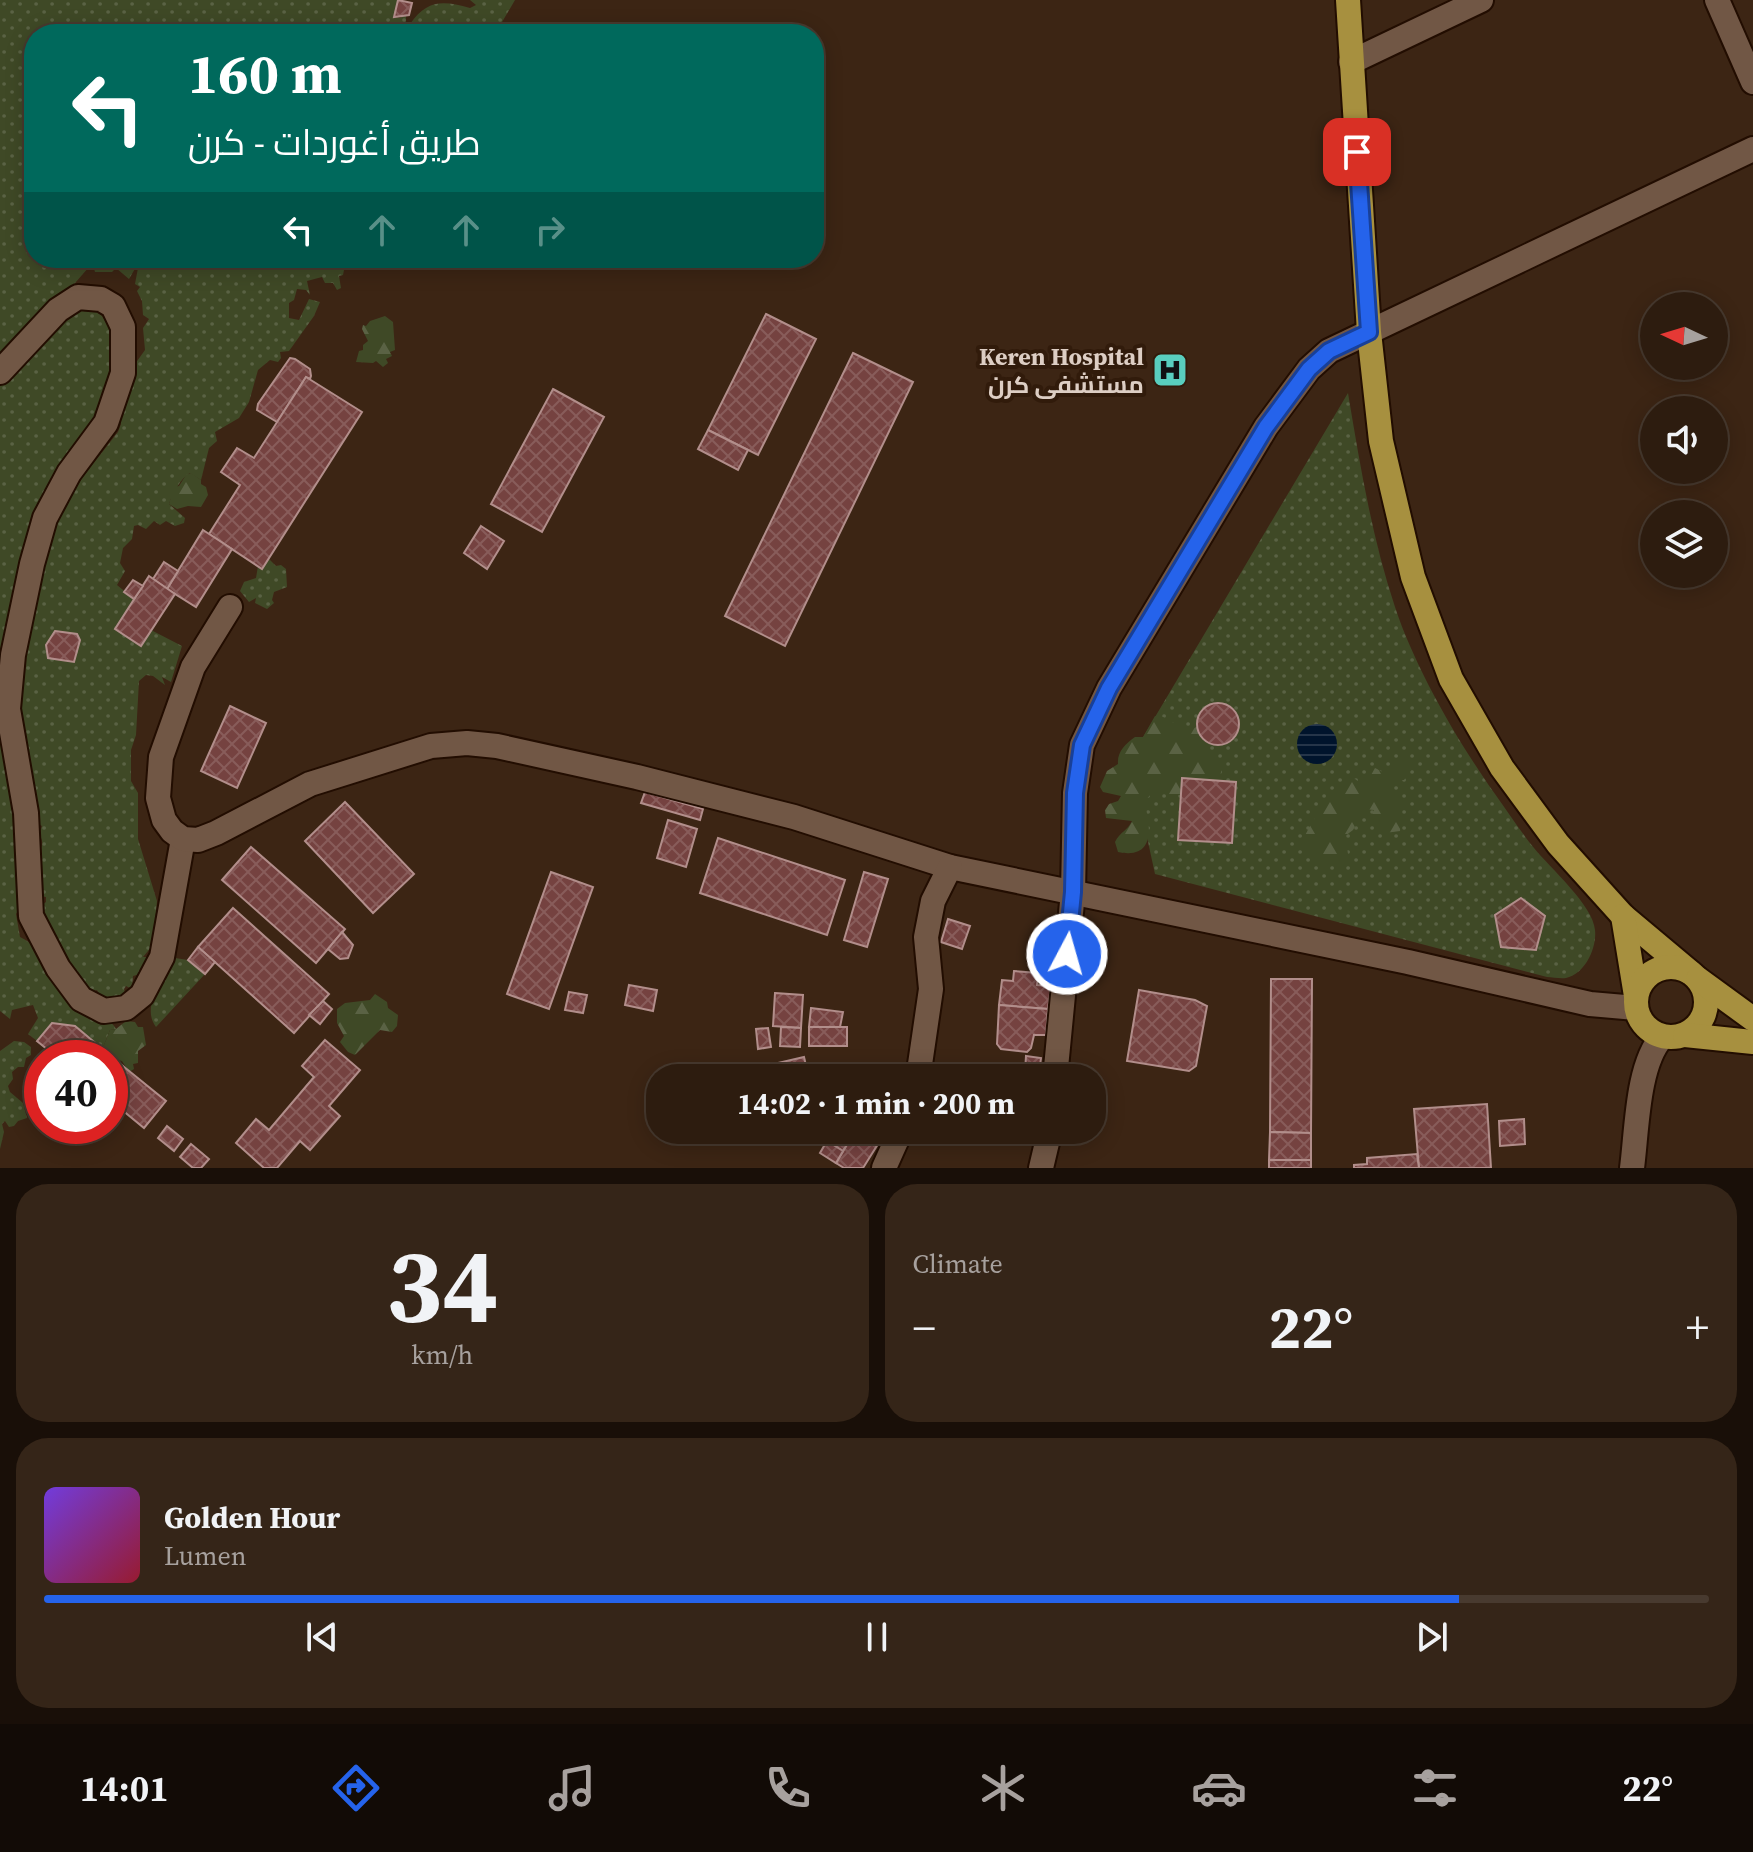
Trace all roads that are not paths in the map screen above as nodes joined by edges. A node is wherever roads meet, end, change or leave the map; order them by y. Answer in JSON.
{"nodes":[{"id":1,"x":1348,"y":0,"type":"edge"},
{"id":2,"x":1481,"y":0,"type":"edge"},
{"id":3,"x":1717,"y":0,"type":"edge"},
{"id":4,"x":1351,"y":62,"type":"junction"},
{"id":5,"x":1753,"y":82,"type":"edge"},
{"id":6,"x":1753,"y":149,"type":"edge"},
{"id":7,"x":1369,"y":332,"type":"junction"},
{"id":8,"x":0,"y":372,"type":"edge"},
{"id":9,"x":230,"y":607,"type":"dead end"},
{"id":10,"x":183,"y":839,"type":"junction"},
{"id":11,"x":950,"y":867,"type":"junction"},
{"id":12,"x":1073,"y":892,"type":"junction"},
{"id":13,"x":1623,"y":916,"type":"junction"},
{"id":14,"x":1694,"y":976,"type":"junction"},
{"id":15,"x":1636,"y":1002,"type":"junction"},
{"id":16,"x":1753,"y":1019,"type":"edge"},
{"id":17,"x":1673,"y":1036,"type":"junction"},
{"id":18,"x":1753,"y":1042,"type":"edge"},
{"id":19,"x":920,"y":1064,"type":"edge"},
{"id":20,"x":1056,"y":1064,"type":"edge"},
{"id":21,"x":895,"y":1144,"type":"edge"},
{"id":22,"x":1047,"y":1144,"type":"edge"},
{"id":23,"x":884,"y":1168,"type":"edge"},
{"id":24,"x":1041,"y":1168,"type":"edge"},
{"id":25,"x":1632,"y":1168,"type":"edge"}],
"edges":[{"from":1,"to":4,"type":"highway"},
{"from":2,"to":4,"type":"street"},
{"from":3,"to":5,"type":"street"},
{"from":4,"to":7,"type":"highway"},
{"from":6,"to":7,"type":"street"},
{"from":7,"to":12,"type":"street"},
{"from":7,"to":13,"type":"highway"},
{"from":8,"to":10,"type":"street"},
{"from":9,"to":10,"type":"street"},
{"from":10,"to":11,"type":"street"},
{"from":11,"to":12,"type":"street"},
{"from":11,"to":19,"type":"street"},
{"from":12,"to":15,"type":"street"},
{"from":12,"to":20,"type":"street"},
{"from":13,"to":14,"type":"highway"},
{"from":13,"to":15,"type":"highway"},
{"from":14,"to":15,"type":"highway"},
{"from":14,"to":16,"type":"highway"},
{"from":14,"to":17,"type":"highway"},
{"from":15,"to":17,"type":"highway"},
{"from":17,"to":18,"type":"highway"},
{"from":17,"to":25,"type":"street"},
{"from":21,"to":23,"type":"street"},
{"from":22,"to":24,"type":"street"}]}
